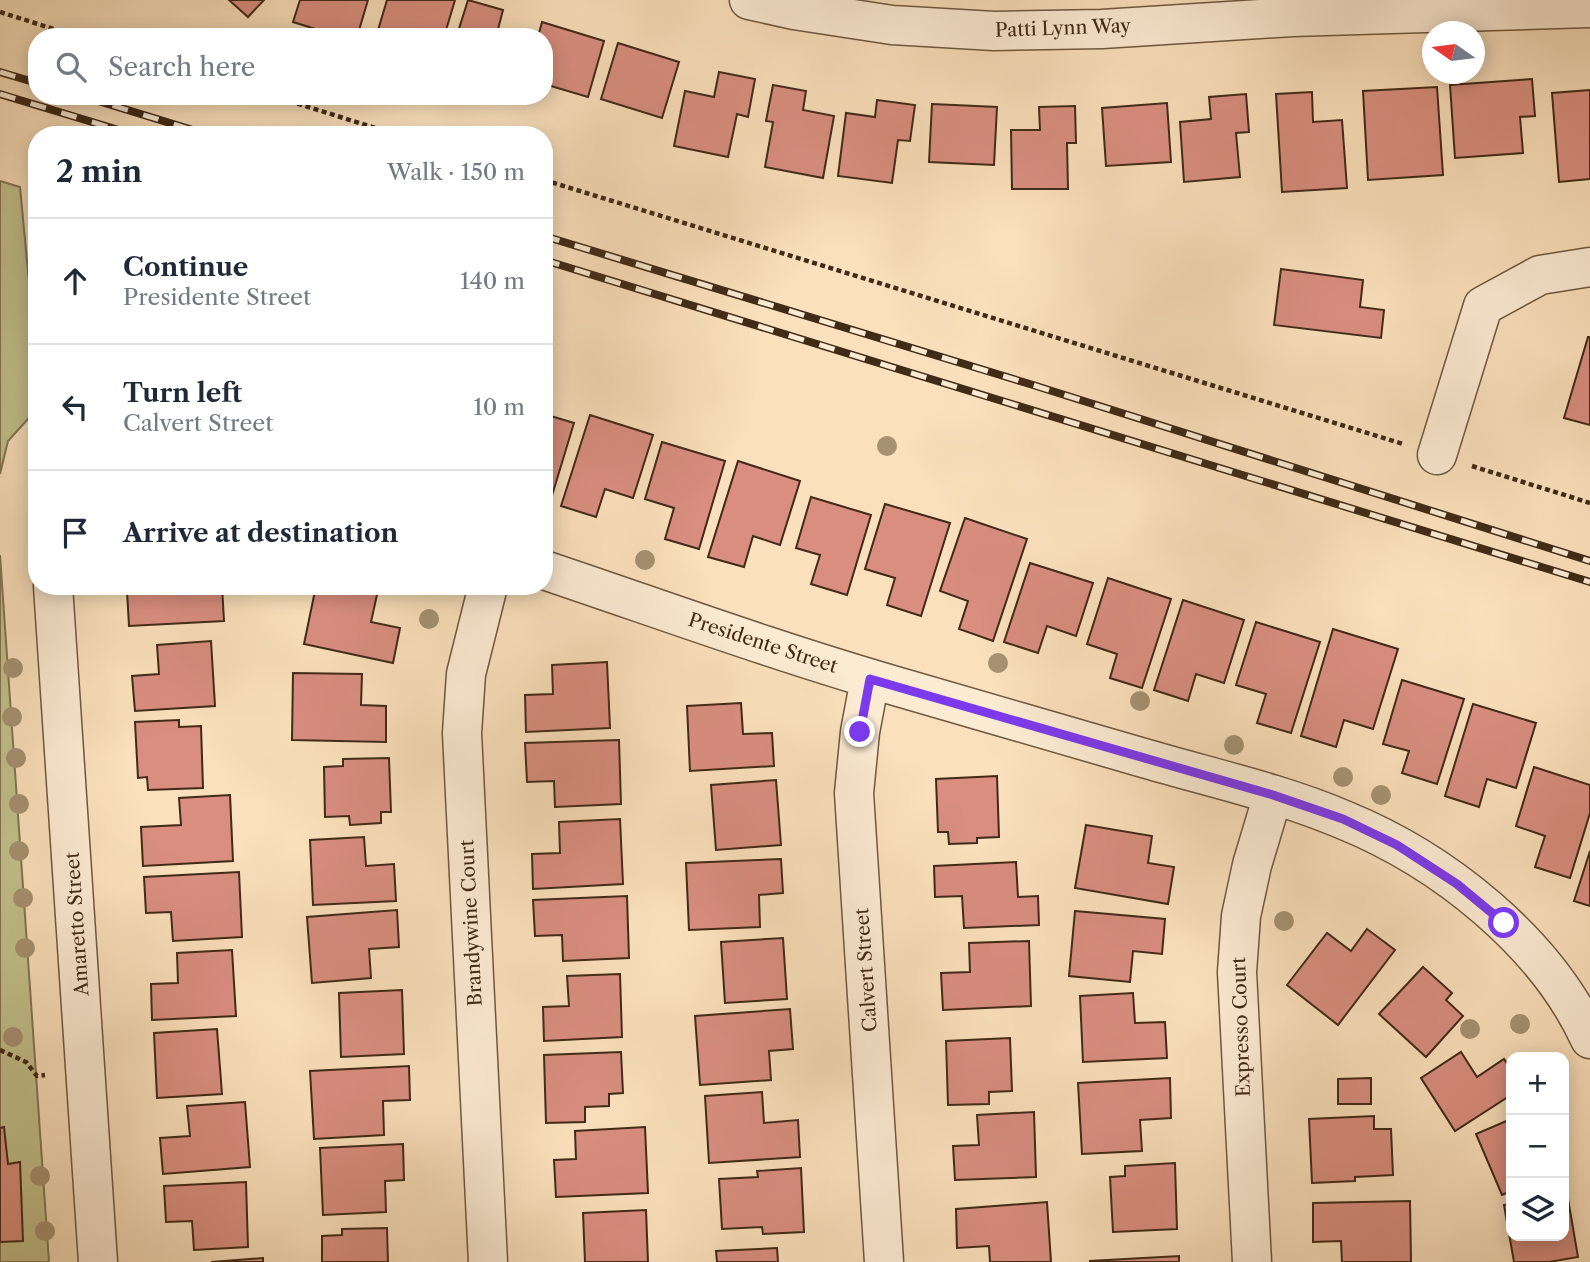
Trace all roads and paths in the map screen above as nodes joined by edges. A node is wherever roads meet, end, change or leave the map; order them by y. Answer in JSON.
{"nodes":[{"id":1,"x":749,"y":0,"type":"edge"},
{"id":2,"x":1590,"y":8,"type":"edge"},
{"id":3,"x":1291,"y":9,"type":"edge"},
{"id":4,"x":0,"y":12,"type":"edge"},
{"id":5,"x":51,"y":28,"type":"edge"},
{"id":6,"x":301,"y":105,"type":"edge"},
{"id":7,"x":369,"y":126,"type":"edge"},
{"id":8,"x":553,"y":183,"type":"edge"},
{"id":9,"x":1590,"y":267,"type":"edge"},
{"id":10,"x":1437,"y":455,"type":"junction"},
{"id":11,"x":1590,"y":503,"type":"edge"},
{"id":12,"x":553,"y":573,"type":"edge"},
{"id":13,"x":54,"y":595,"type":"edge"},
{"id":14,"x":486,"y":595,"type":"edge"},
{"id":15,"x":870,"y":679,"type":"junction"},
{"id":16,"x":1273,"y":795,"type":"junction"},
{"id":17,"x":1588,"y":1029,"type":"edge"},
{"id":18,"x":0,"y":1050,"type":"edge"},
{"id":19,"x":45,"y":1075,"type":"dead end"},
{"id":20,"x":98,"y":1262,"type":"edge"},
{"id":21,"x":488,"y":1262,"type":"edge"},
{"id":22,"x":884,"y":1262,"type":"edge"},
{"id":23,"x":1252,"y":1262,"type":"edge"}],
"edges":[{"from":1,"to":3,"type":"street","name":"Patti Lynn Way"},
{"from":2,"to":3,"type":"street","name":"Patti Lynn Way"},
{"from":4,"to":5,"type":"path"},
{"from":6,"to":7,"type":"path"},
{"from":8,"to":10,"type":"path"},
{"from":9,"to":10,"type":"street"},
{"from":10,"to":11,"type":"path"},
{"from":12,"to":15,"type":"street","name":"Presidente Street"},
{"from":13,"to":20,"type":"street","name":"Amaretto Street"},
{"from":14,"to":21,"type":"street","name":"Brandywine Court"},
{"from":15,"to":16,"type":"street","name":"Presidente Street"},
{"from":15,"to":22,"type":"street","name":"Calvert Street"},
{"from":16,"to":17,"type":"street","name":"Presidente Street"},
{"from":16,"to":23,"type":"street","name":"Expresso Court"},
{"from":18,"to":19,"type":"path"}]}
